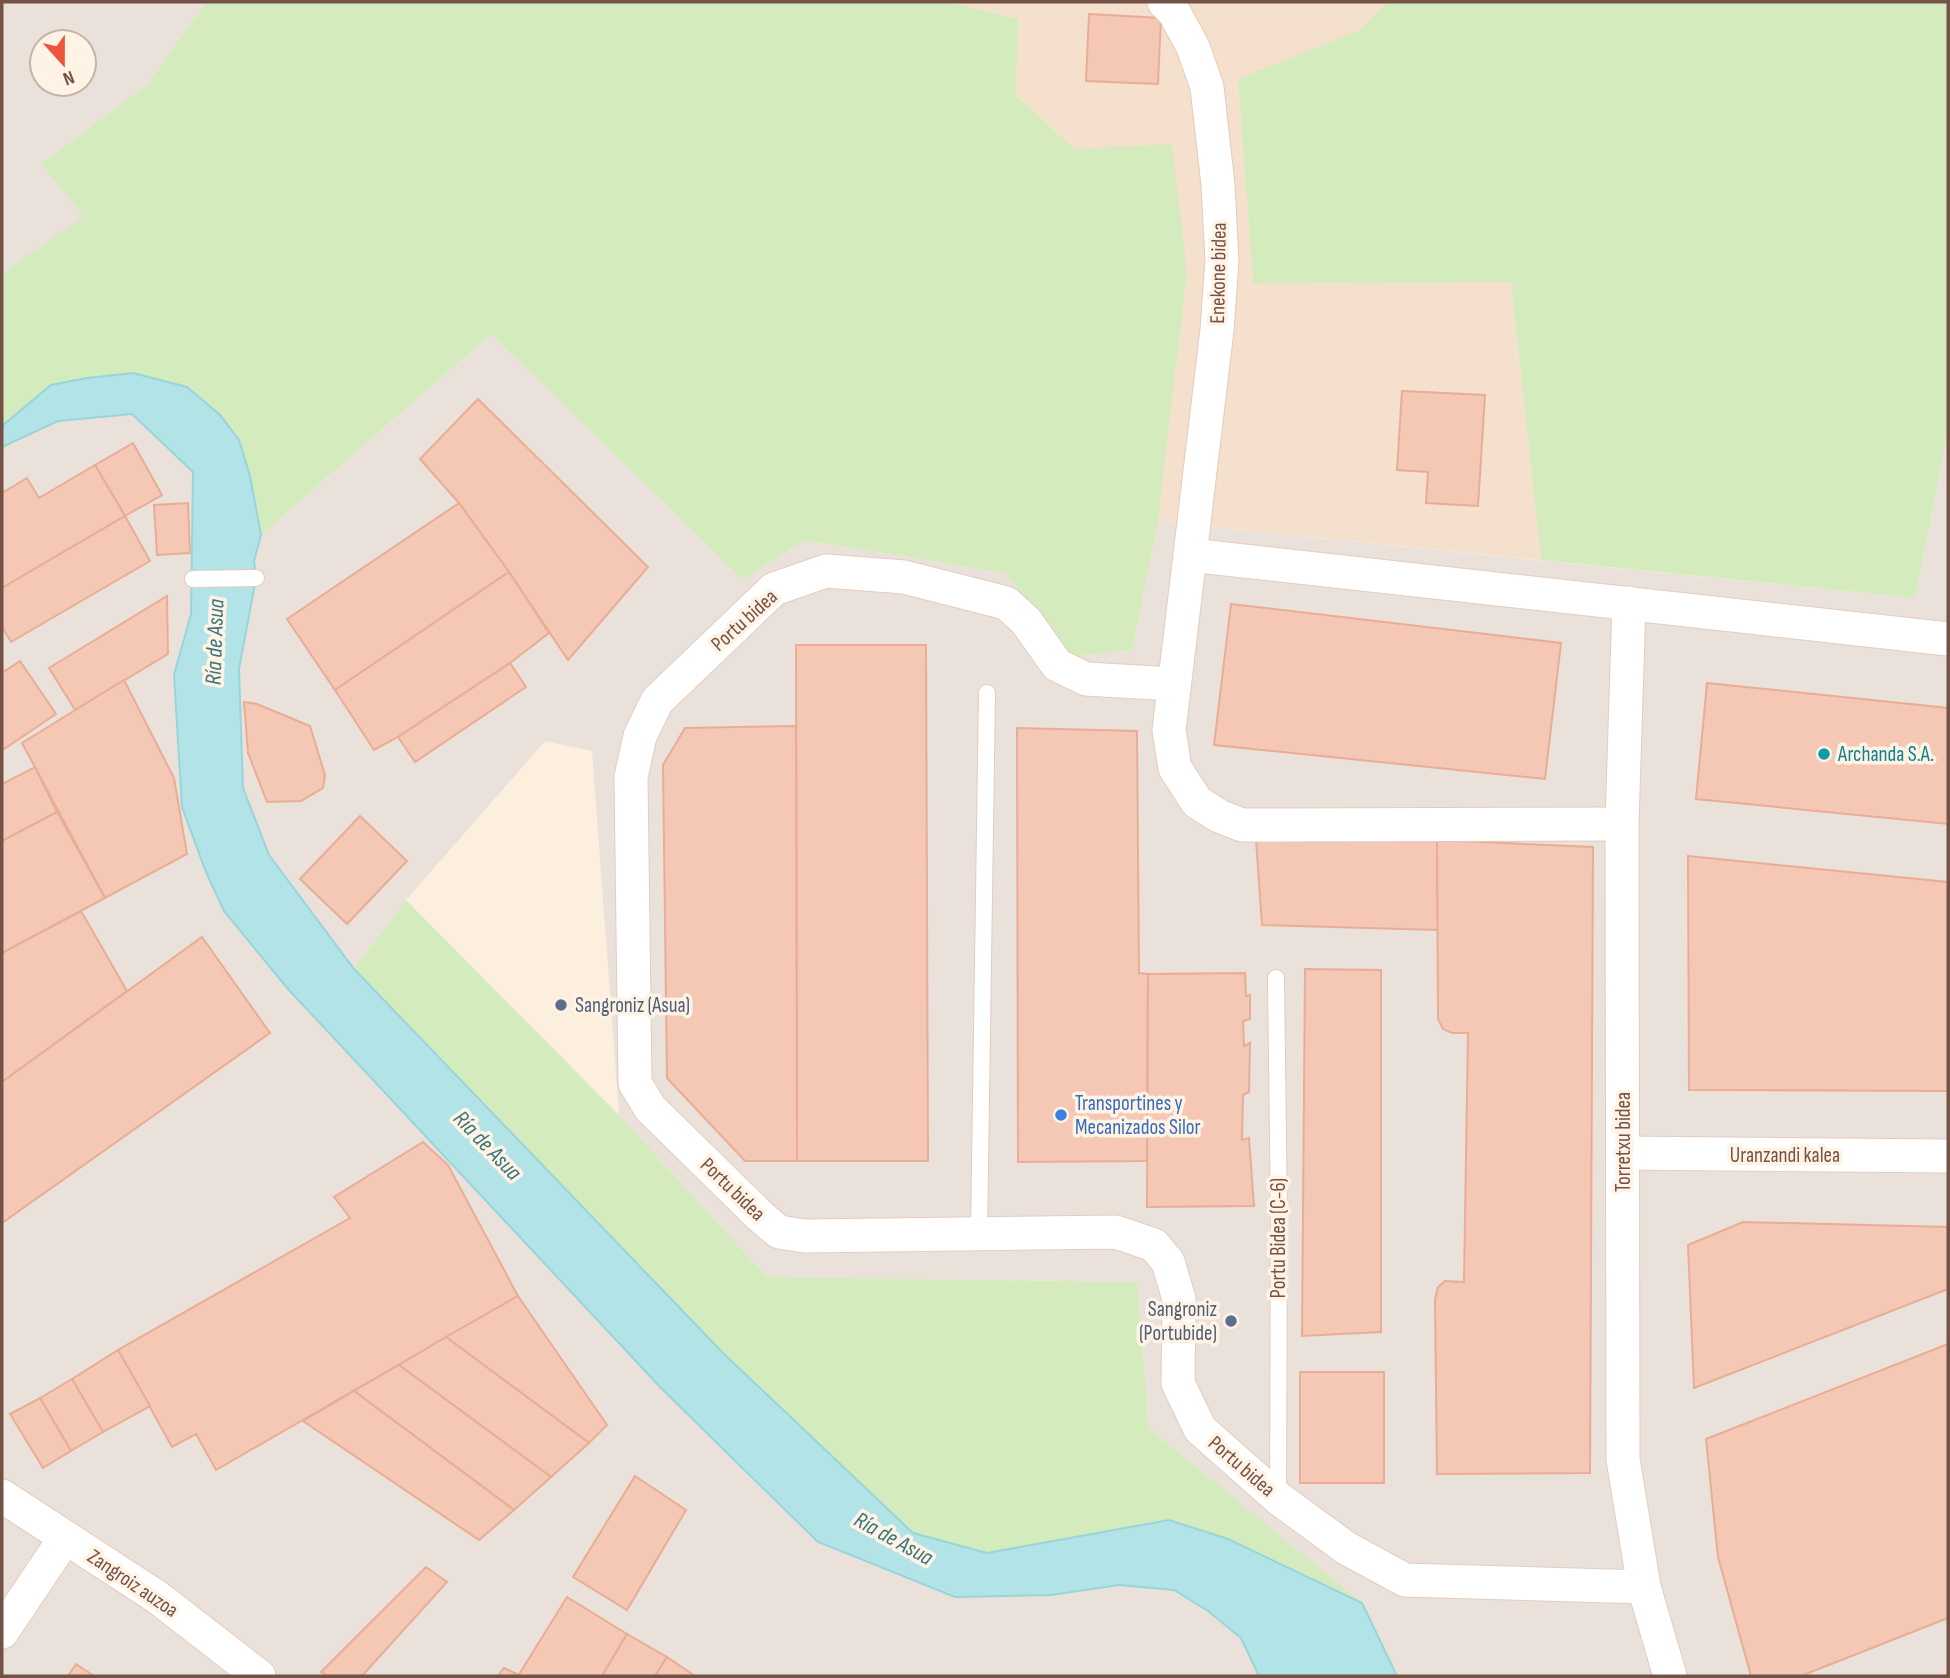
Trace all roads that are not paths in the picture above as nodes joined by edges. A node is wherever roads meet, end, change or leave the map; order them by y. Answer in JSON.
{"nodes":[{"id":1,"x":1164,"y":2,"type":"edge"},
{"id":2,"x":1189,"y":555,"type":"junction"},
{"id":3,"x":256,"y":578,"type":"dead end"},
{"id":4,"x":192,"y":579,"type":"dead end"},
{"id":5,"x":1629,"y":603,"type":"junction"},
{"id":6,"x":1948,"y":639,"type":"edge"},
{"id":7,"x":1173,"y":684,"type":"junction"},
{"id":8,"x":987,"y":693,"type":"dead end"},
{"id":9,"x":1622,"y":824,"type":"junction"},
{"id":10,"x":1276,"y":978,"type":"dead end"},
{"id":11,"x":1623,"y":1153,"type":"junction"},
{"id":12,"x":1948,"y":1156,"type":"edge"},
{"id":13,"x":979,"y":1233,"type":"junction"},
{"id":14,"x":2,"y":1496,"type":"edge"},
{"id":15,"x":1278,"y":1498,"type":"junction"},
{"id":16,"x":65,"y":1538,"type":"junction"},
{"id":17,"x":1644,"y":1587,"type":"junction"},
{"id":18,"x":2,"y":1632,"type":"edge"},
{"id":19,"x":259,"y":1676,"type":"edge"},
{"id":20,"x":1670,"y":1676,"type":"edge"}],
"edges":[{"from":1,"to":2,"type":"street","name":"Enekone bidea"},
{"from":2,"to":5,"type":"street"},
{"from":2,"to":7,"type":"street","name":"Enekone bidea"},
{"from":3,"to":4,"type":"lane"},
{"from":5,"to":6,"type":"street"},
{"from":5,"to":9,"type":"street","name":"Torretxu bidea"},
{"from":7,"to":9,"type":"street","name":"Enekone bidea"},
{"from":7,"to":13,"type":"street","name":"Portu bidea"},
{"from":8,"to":13,"type":"lane"},
{"from":9,"to":11,"type":"street","name":"Torretxu bidea"},
{"from":10,"to":15,"type":"lane","name":"Portu Bidea (C-6)"},
{"from":11,"to":12,"type":"street","name":"Uranzandi kalea"},
{"from":11,"to":17,"type":"street","name":"Torretxu bidea"},
{"from":13,"to":15,"type":"street","name":"Portu bidea"},
{"from":14,"to":16,"type":"street","name":"Zangroiz auzoa"},
{"from":15,"to":17,"type":"street","name":"Portu bidea"},
{"from":16,"to":18,"type":"street"},
{"from":16,"to":19,"type":"street","name":"Zangroiz auzoa"},
{"from":17,"to":20,"type":"street","name":"Torretxu bidea"}]}
